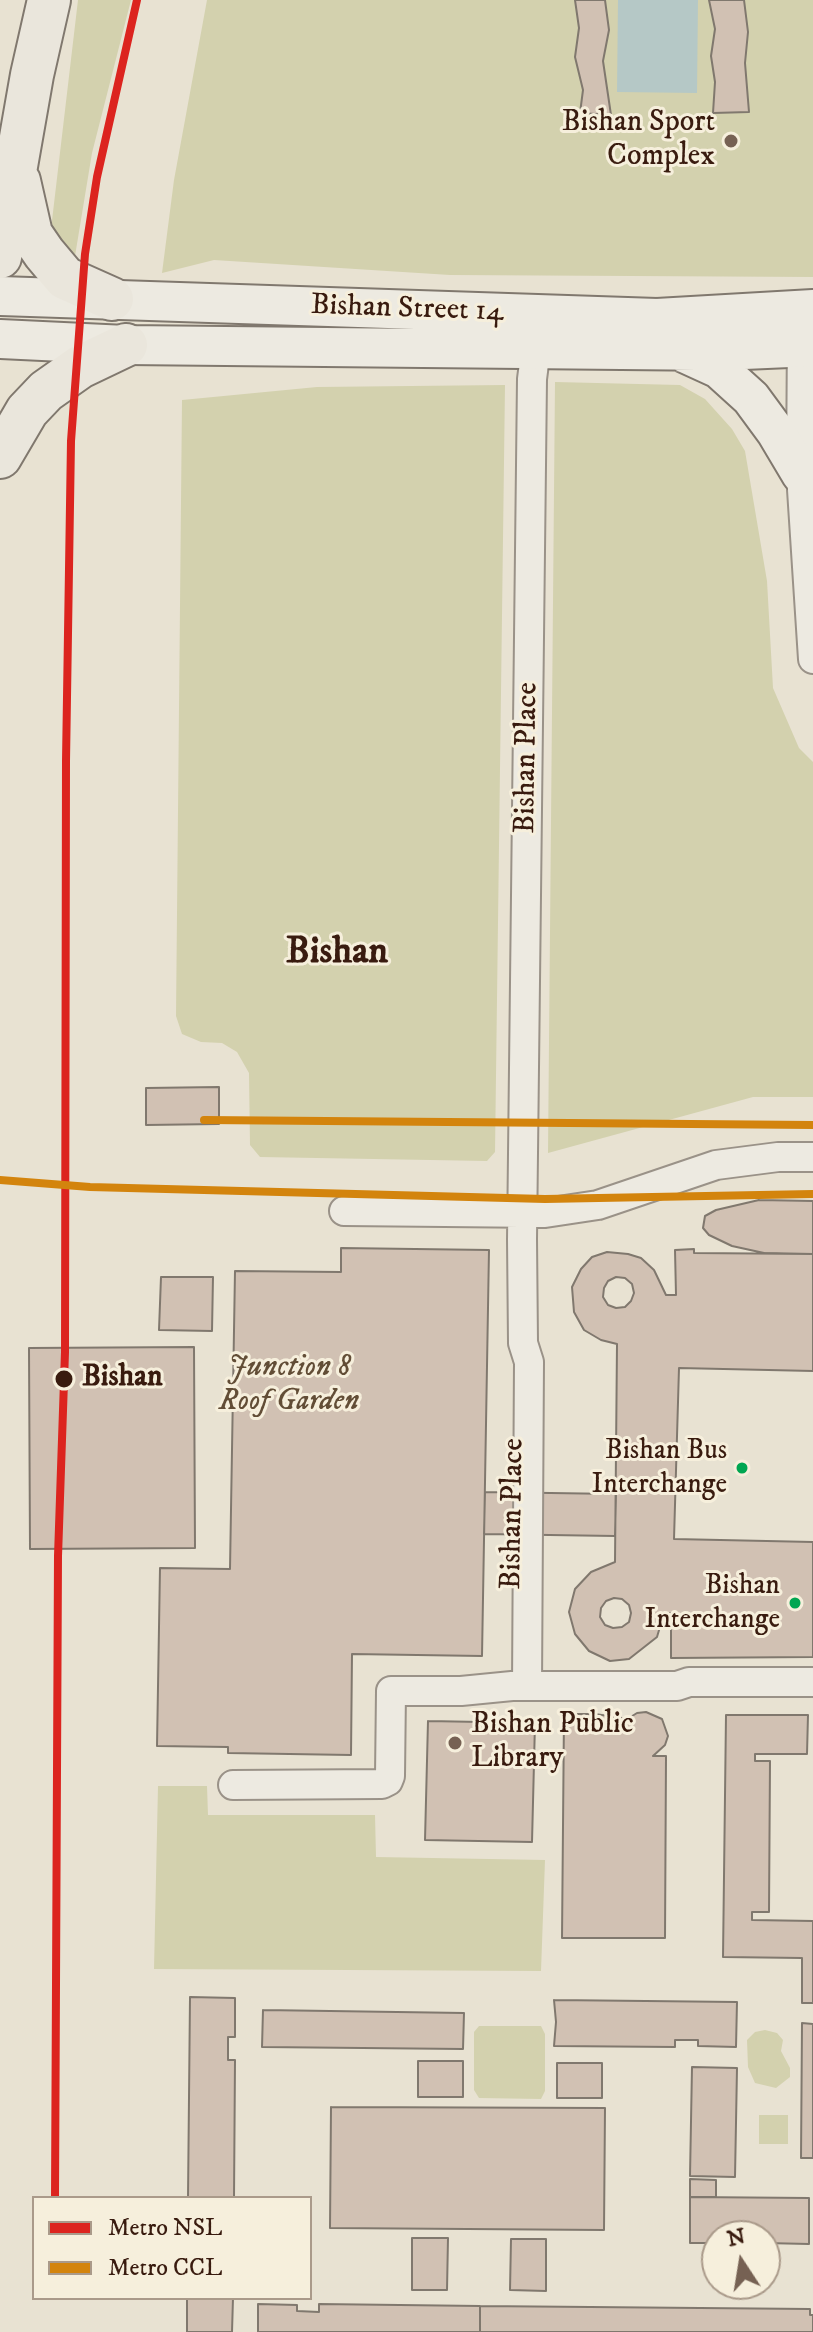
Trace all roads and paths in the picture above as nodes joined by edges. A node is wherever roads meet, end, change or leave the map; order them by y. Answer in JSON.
{"nodes":[{"id":1,"x":49,"y":0,"type":"edge"},
{"id":2,"x":16,"y":164,"type":"junction"},
{"id":3,"x":0,"y":257,"type":"edge"},
{"id":4,"x":0,"y":296,"type":"edge"},
{"id":5,"x":112,"y":299,"type":"junction"},
{"id":6,"x":808,"y":309,"type":"edge"},
{"id":7,"x":513,"y":315,"type":"junction"},
{"id":8,"x":0,"y":339,"type":"edge"},
{"id":9,"x":126,"y":345,"type":"junction"},
{"id":10,"x":807,"y":347,"type":"edge"},
{"id":11,"x":536,"y":348,"type":"junction"},
{"id":12,"x":676,"y":349,"type":"junction"},
{"id":13,"x":813,"y":439,"type":"edge"},
{"id":14,"x":0,"y":457,"type":"edge"},
{"id":15,"x":801,"y":474,"type":"junction"},
{"id":16,"x":813,"y":659,"type":"edge"},
{"id":17,"x":813,"y":1157,"type":"edge"},
{"id":18,"x":344,"y":1211,"type":"dead end"},
{"id":19,"x":523,"y":1213,"type":"junction"},
{"id":20,"x":813,"y":1682,"type":"edge"},
{"id":21,"x":519,"y":1686,"type":"junction"},
{"id":22,"x":677,"y":1686,"type":"junction"},
{"id":23,"x":813,"y":1694,"type":"edge"},
{"id":24,"x":233,"y":1785,"type":"dead end"}],
"edges":[{"from":1,"to":2,"type":"main road"},
{"from":2,"to":3,"type":"main road"},
{"from":2,"to":5,"type":"main road"},
{"from":4,"to":5,"type":"street","name":"Bishan Street 14"},
{"from":5,"to":7,"type":"street","name":"Bishan Street 14"},
{"from":6,"to":7,"type":"street","name":"Bishan Street 14"},
{"from":6,"to":10,"type":"street"},
{"from":7,"to":11,"type":"street"},
{"from":8,"to":9,"type":"street","name":"Bishan Street 14"},
{"from":9,"to":11,"type":"street","name":"Bishan Street 14"},
{"from":9,"to":14,"type":"main road"},
{"from":10,"to":12,"type":"street","name":"Bishan Street 14"},
{"from":10,"to":15,"type":"street"},
{"from":11,"to":12,"type":"street","name":"Bishan Street 14"},
{"from":11,"to":19,"type":"street","name":"Bishan Place"},
{"from":12,"to":15,"type":"street"},
{"from":13,"to":15,"type":"street"},
{"from":15,"to":16,"type":"street"},
{"from":17,"to":19,"type":"street"},
{"from":18,"to":19,"type":"street"},
{"from":19,"to":21,"type":"street","name":"Bishan Place"},
{"from":20,"to":22,"type":"street"},
{"from":21,"to":22,"type":"street"},
{"from":21,"to":24,"type":"street"},
{"from":22,"to":23,"type":"street"}]}
